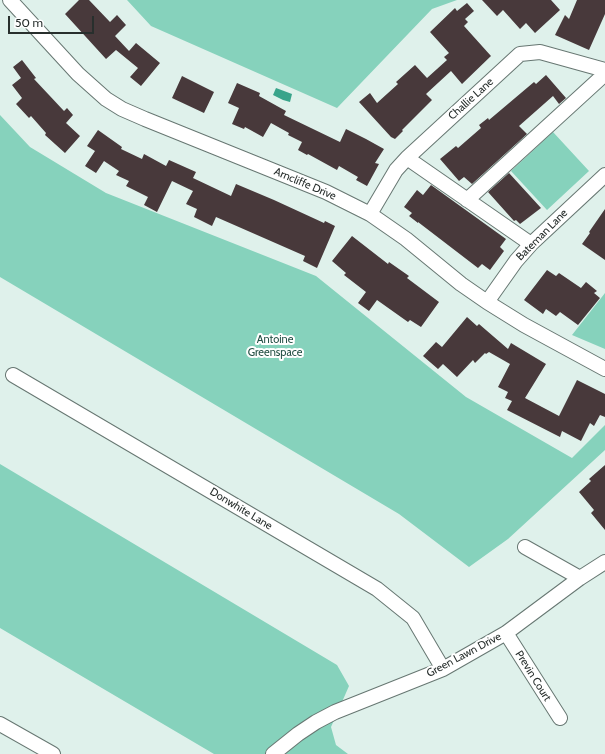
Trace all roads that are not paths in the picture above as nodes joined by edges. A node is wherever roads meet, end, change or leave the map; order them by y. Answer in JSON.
{"nodes":[{"id":1,"x":10,"y":0,"type":"edge"},
{"id":2,"x":605,"y":70,"type":"edge"},
{"id":3,"x":605,"y":74,"type":"edge"},
{"id":4,"x":407,"y":158,"type":"junction"},
{"id":5,"x":605,"y":175,"type":"edge"},
{"id":6,"x":467,"y":200,"type":"junction"},
{"id":7,"x":370,"y":214,"type":"junction"},
{"id":8,"x":531,"y":244,"type":"junction"},
{"id":9,"x":487,"y":302,"type":"junction"},
{"id":10,"x":605,"y":369,"type":"edge"},
{"id":11,"x":13,"y":375,"type":"dead end"},
{"id":12,"x":525,"y":547,"type":"dead end"},
{"id":13,"x":605,"y":562,"type":"edge"},
{"id":14,"x":580,"y":578,"type":"junction"},
{"id":15,"x":506,"y":633,"type":"junction"},
{"id":16,"x":444,"y":669,"type":"junction"},
{"id":17,"x":560,"y":718,"type":"dead end"},
{"id":18,"x":0,"y":724,"type":"edge"},
{"id":19,"x":53,"y":754,"type":"edge"},
{"id":20,"x":273,"y":754,"type":"edge"}],
"edges":[{"from":1,"to":7,"type":"street","name":"Arncliffe Drive"},
{"from":2,"to":4,"type":"street","name":"Challie Lane"},
{"from":3,"to":6,"type":"street"},
{"from":4,"to":6,"type":"street"},
{"from":4,"to":7,"type":"street","name":"Challie Lane"},
{"from":5,"to":8,"type":"street","name":"Bateman Lane"},
{"from":6,"to":8,"type":"street"},
{"from":7,"to":9,"type":"street","name":"Arncliffe Drive"},
{"from":8,"to":9,"type":"street","name":"Bateman Lane"},
{"from":9,"to":10,"type":"street","name":"Arncliffe Drive"},
{"from":11,"to":16,"type":"street","name":"Donwhite Lane"},
{"from":12,"to":14,"type":"street"},
{"from":13,"to":14,"type":"street","name":"Green Lawn Drive"},
{"from":14,"to":15,"type":"street","name":"Green Lawn Drive"},
{"from":15,"to":16,"type":"street","name":"Green Lawn Drive"},
{"from":15,"to":17,"type":"street","name":"Previn Court"},
{"from":16,"to":20,"type":"street","name":"Green Lawn Drive"},
{"from":18,"to":19,"type":"street"}]}
